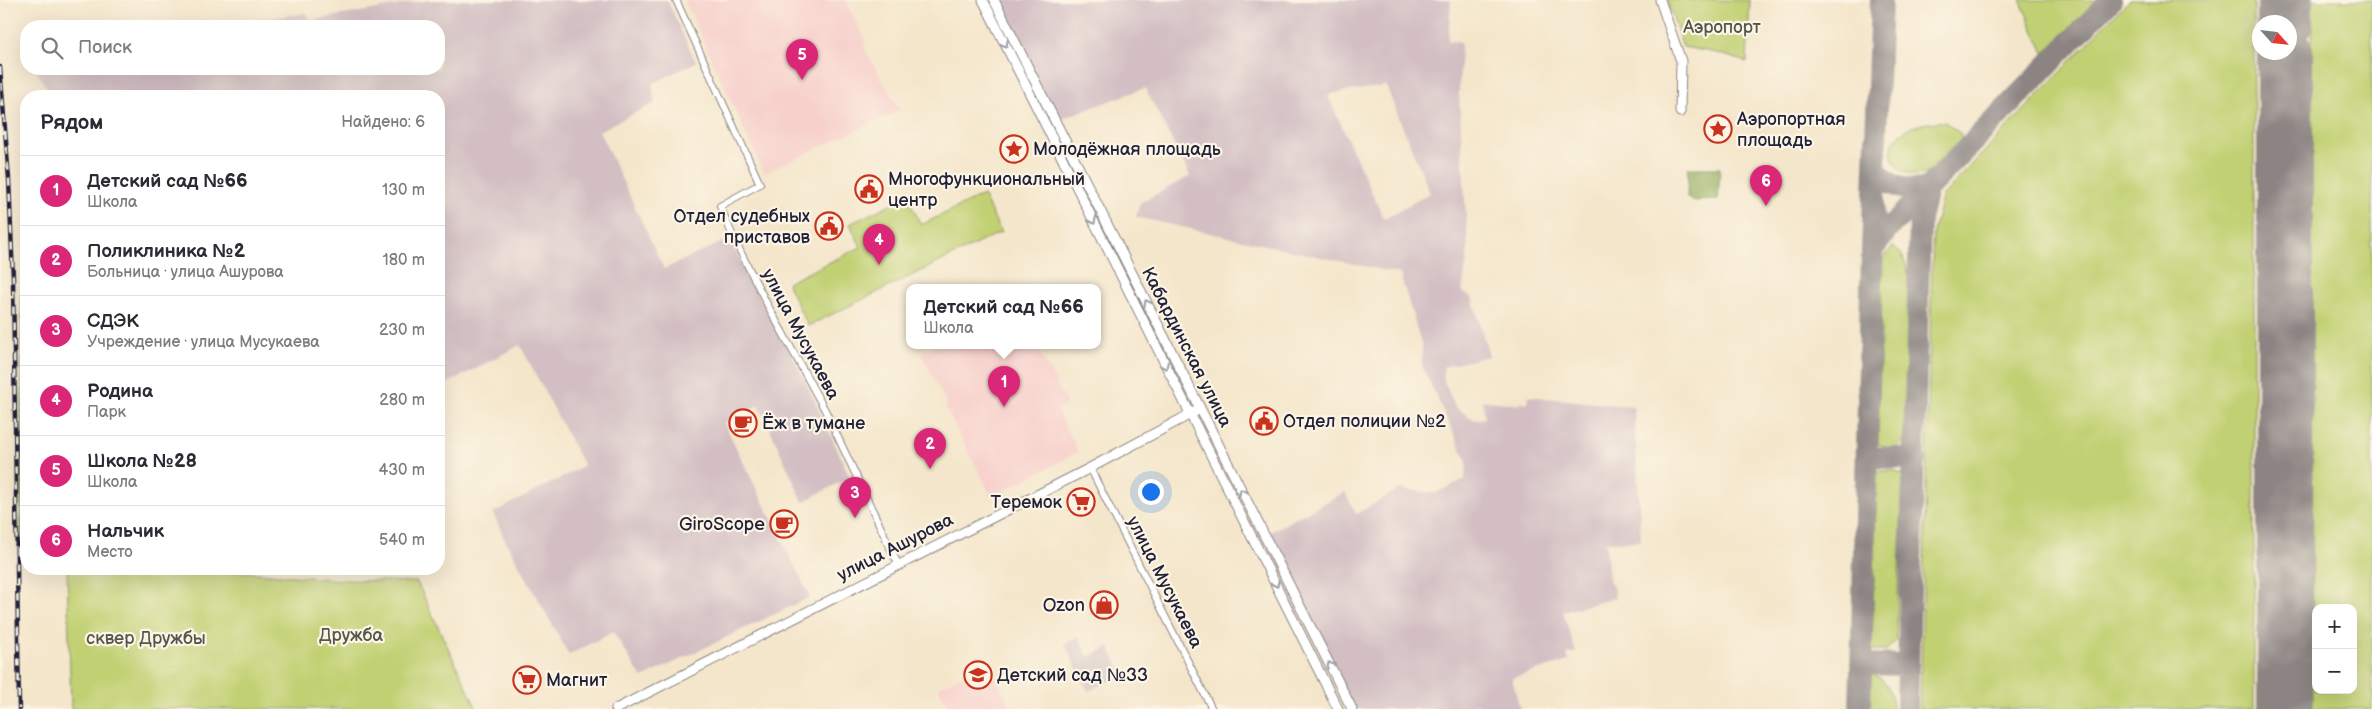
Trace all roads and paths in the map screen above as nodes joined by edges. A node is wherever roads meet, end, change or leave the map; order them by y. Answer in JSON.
{"nodes":[{"id":1,"x":676,"y":0,"type":"edge"},
{"id":2,"x":984,"y":0,"type":"edge"},
{"id":3,"x":994,"y":0,"type":"edge"},
{"id":4,"x":1660,"y":0,"type":"edge"},
{"id":5,"x":1680,"y":112,"type":"dead end"},
{"id":6,"x":1200,"y":409,"type":"junction"},
{"id":7,"x":1189,"y":415,"type":"junction"},
{"id":8,"x":1090,"y":468,"type":"junction"},
{"id":9,"x":898,"y":564,"type":"junction"},
{"id":10,"x":616,"y":709,"type":"edge"},
{"id":11,"x":1212,"y":709,"type":"edge"},
{"id":12,"x":1338,"y":709,"type":"edge"},
{"id":13,"x":1352,"y":709,"type":"edge"}],
"edges":[{"from":1,"to":9,"type":"street","name":"улица Мусукаева"},
{"from":2,"to":7,"type":"main road","name":"Кабардинская улица","one_way":true},
{"from":6,"to":3,"type":"main road","name":"Кабардинская улица","one_way":true},
{"from":4,"to":5,"type":"main road"},
{"from":6,"to":7,"type":"main road","name":"улица Ашурова"},
{"from":13,"to":6,"type":"main road","name":"Кабардинская улица","one_way":true},
{"from":7,"to":8,"type":"main road","name":"улица Ашурова"},
{"from":7,"to":12,"type":"main road","name":"Кабардинская улица","one_way":true},
{"from":8,"to":9,"type":"main road","name":"улица Ашурова"},
{"from":8,"to":11,"type":"street","name":"улица Мусукаева"},
{"from":9,"to":10,"type":"main road","name":"улица Ашурова"}]}
